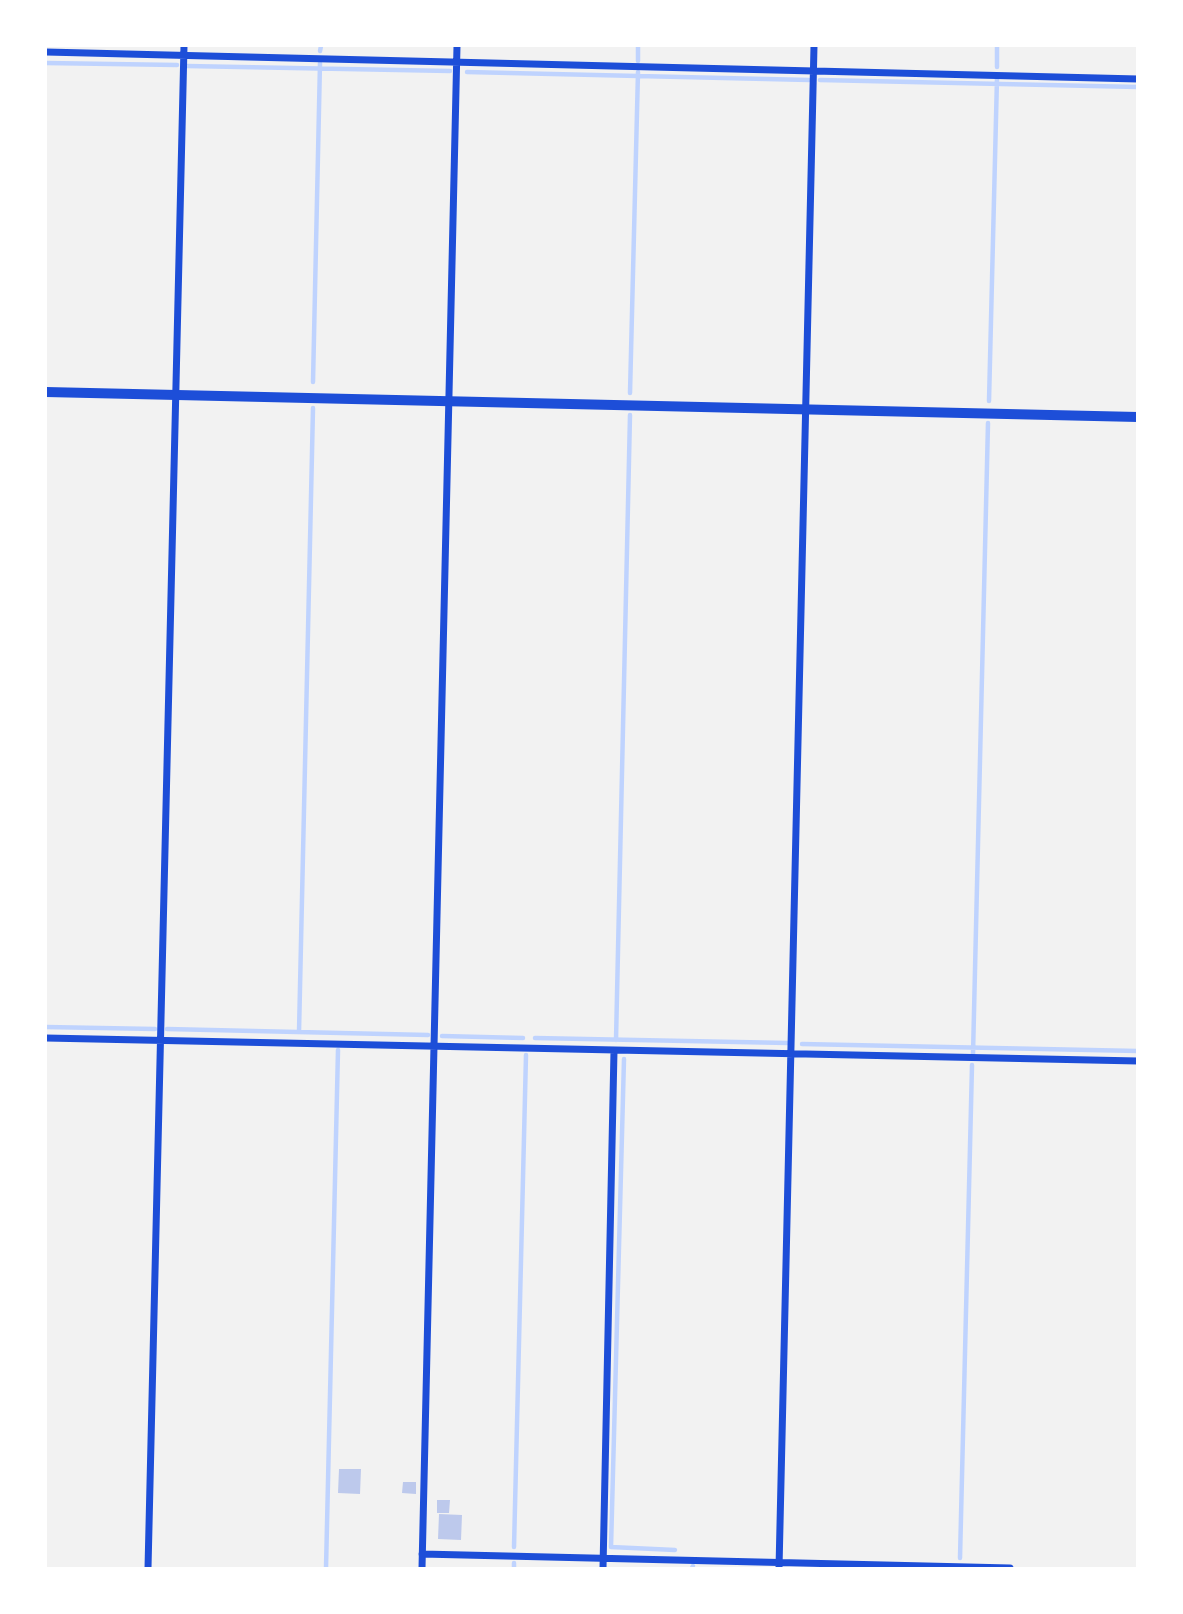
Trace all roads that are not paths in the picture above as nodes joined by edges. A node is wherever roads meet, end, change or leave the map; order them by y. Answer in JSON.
{"nodes":[{"id":1,"x":184,"y":46,"type":"edge"},
{"id":2,"x":457,"y":46,"type":"edge"},
{"id":3,"x":814,"y":46,"type":"edge"},
{"id":4,"x":46,"y":52,"type":"edge"},
{"id":5,"x":183,"y":55,"type":"junction"},
{"id":6,"x":457,"y":62,"type":"junction"},
{"id":7,"x":813,"y":71,"type":"junction"},
{"id":8,"x":1138,"y":79,"type":"edge"},
{"id":9,"x":46,"y":392,"type":"edge"},
{"id":10,"x":174,"y":396,"type":"junction"},
{"id":11,"x":449,"y":401,"type":"junction"},
{"id":12,"x":806,"y":408,"type":"junction"},
{"id":13,"x":1138,"y":416,"type":"edge"},
{"id":14,"x":46,"y":1038,"type":"edge"},
{"id":15,"x":159,"y":1040,"type":"junction"},
{"id":16,"x":435,"y":1047,"type":"junction"},
{"id":17,"x":614,"y":1051,"type":"junction"},
{"id":18,"x":792,"y":1055,"type":"junction"},
{"id":19,"x":1138,"y":1061,"type":"edge"},
{"id":20,"x":422,"y":1555,"type":"junction"},
{"id":21,"x":603,"y":1558,"type":"junction"},
{"id":22,"x":779,"y":1565,"type":"edge"},
{"id":23,"x":962,"y":1568,"type":"edge"},
{"id":24,"x":148,"y":1569,"type":"edge"},
{"id":25,"x":422,"y":1569,"type":"edge"},
{"id":26,"x":603,"y":1569,"type":"edge"},
{"id":27,"x":1010,"y":1569,"type":"edge"}],
"edges":[{"from":1,"to":5,"type":"street"},
{"from":2,"to":6,"type":"street"},
{"from":3,"to":7,"type":"street"},
{"from":4,"to":5,"type":"street"},
{"from":5,"to":6,"type":"street"},
{"from":5,"to":10,"type":"street"},
{"from":6,"to":7,"type":"street"},
{"from":6,"to":11,"type":"street"},
{"from":7,"to":8,"type":"street"},
{"from":7,"to":12,"type":"street"},
{"from":9,"to":10,"type":"street"},
{"from":10,"to":11,"type":"street"},
{"from":10,"to":15,"type":"street"},
{"from":11,"to":12,"type":"street"},
{"from":11,"to":16,"type":"street"},
{"from":12,"to":13,"type":"street"},
{"from":12,"to":18,"type":"street"},
{"from":14,"to":15,"type":"street"},
{"from":15,"to":16,"type":"street"},
{"from":15,"to":24,"type":"street"},
{"from":16,"to":17,"type":"street"},
{"from":16,"to":20,"type":"street"},
{"from":17,"to":18,"type":"street"},
{"from":17,"to":21,"type":"street"},
{"from":18,"to":19,"type":"street"},
{"from":18,"to":22,"type":"street"},
{"from":20,"to":21,"type":"street"},
{"from":20,"to":25,"type":"street"},
{"from":21,"to":22,"type":"street"},
{"from":21,"to":26,"type":"street"},
{"from":22,"to":23,"type":"street"},
{"from":23,"to":27,"type":"street"}]}
